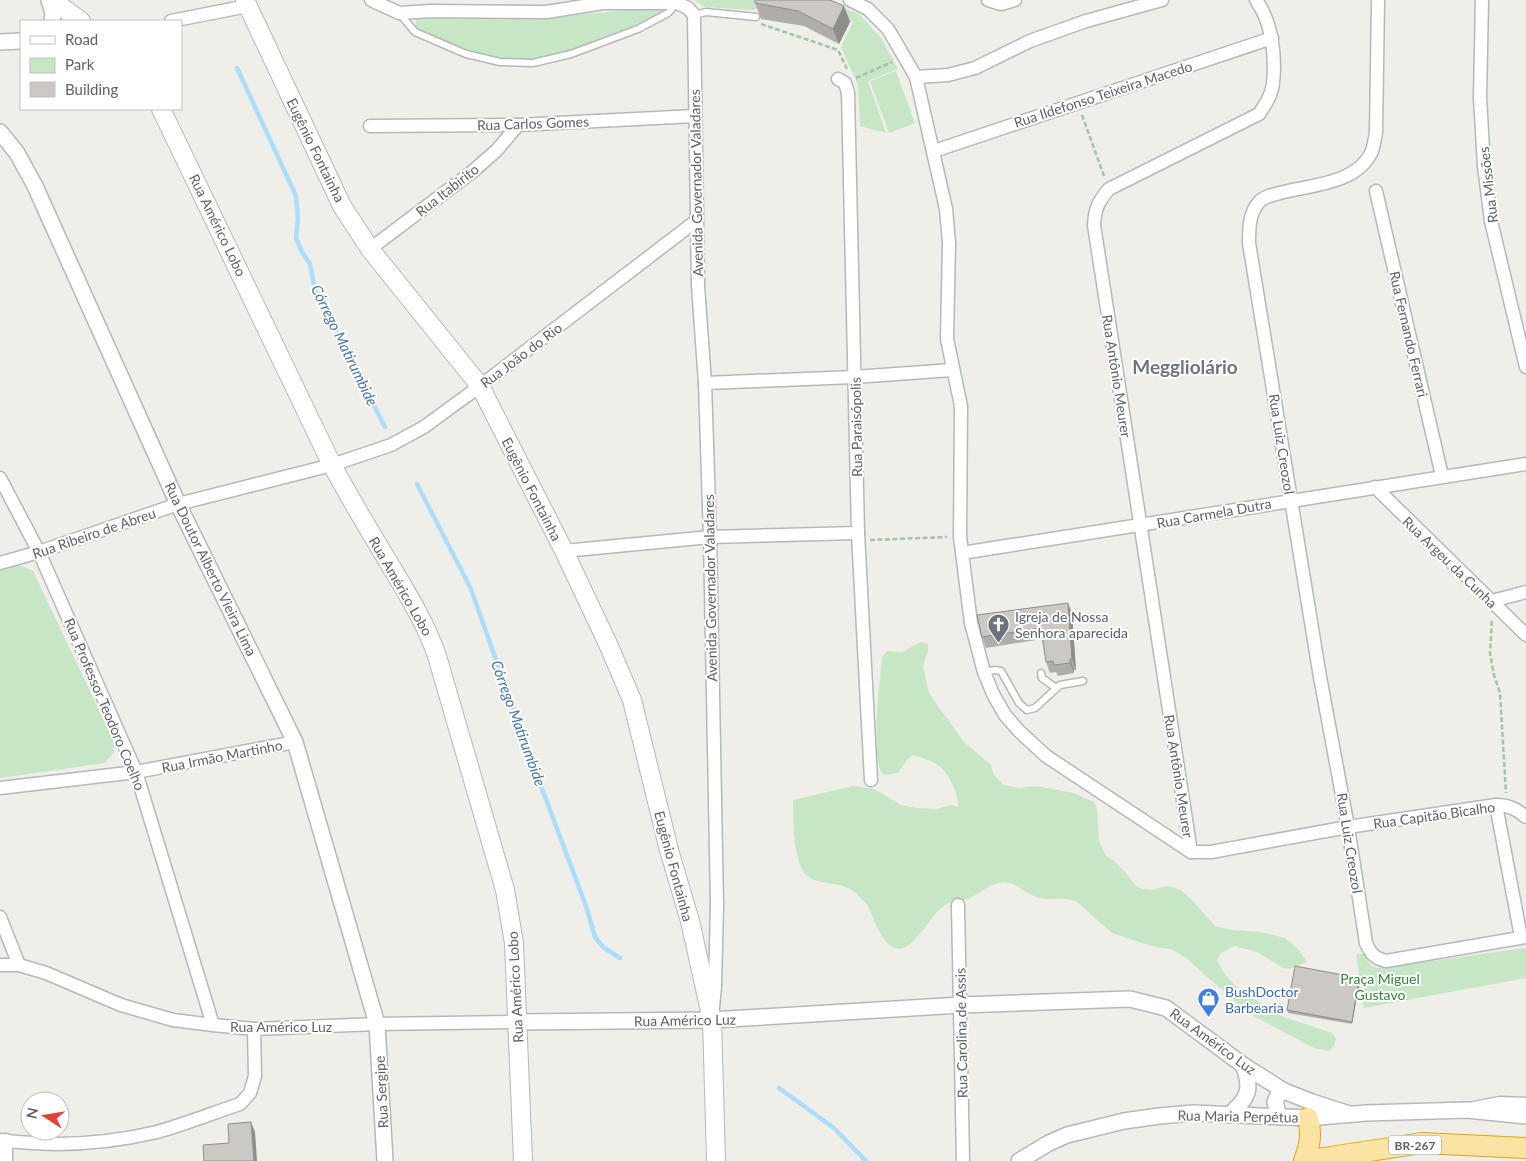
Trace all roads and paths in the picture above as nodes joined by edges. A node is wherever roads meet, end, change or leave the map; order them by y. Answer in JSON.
{"nodes":[{"id":1,"x":51,"y":0,"type":"edge"},
{"id":2,"x":371,"y":0,"type":"edge"},
{"id":3,"x":421,"y":0,"type":"edge"},
{"id":4,"x":850,"y":0,"type":"edge"},
{"id":5,"x":988,"y":0,"type":"edge"},
{"id":6,"x":1015,"y":0,"type":"edge"},
{"id":7,"x":1162,"y":0,"type":"edge"},
{"id":8,"x":1256,"y":0,"type":"edge"},
{"id":9,"x":1378,"y":0,"type":"edge"},
{"id":10,"x":1482,"y":0,"type":"edge"},
{"id":11,"x":609,"y":1,"type":"edge"},
{"id":12,"x":247,"y":3,"type":"edge"},
{"id":13,"x":677,"y":3,"type":"junction"},
{"id":14,"x":431,"y":11,"type":"junction"},
{"id":15,"x":399,"y":13,"type":"junction"},
{"id":16,"x":694,"y":15,"type":"junction"},
{"id":17,"x":756,"y":17,"type":"joint"},
{"id":18,"x":52,"y":20,"type":"edge"},
{"id":19,"x":80,"y":20,"type":"edge"},
{"id":20,"x":175,"y":20,"type":"edge"},
{"id":21,"x":1272,"y":38,"type":"junction"},
{"id":22,"x":20,"y":41,"type":"edge"},
{"id":23,"x":0,"y":42,"type":"edge"},
{"id":24,"x":905,"y":57,"type":"junction"},
{"id":25,"x":843,"y":75,"type":"joint"},
{"id":26,"x":916,"y":76,"type":"junction"},
{"id":27,"x":852,"y":79,"type":"dead end"},
{"id":28,"x":1078,"y":102,"type":"junction"},
{"id":29,"x":161,"y":110,"type":"edge"},
{"id":30,"x":695,"y":116,"type":"junction"},
{"id":31,"x":518,"y":125,"type":"junction"},
{"id":32,"x":370,"y":126,"type":"dead end"},
{"id":33,"x":0,"y":132,"type":"edge"},
{"id":34,"x":934,"y":151,"type":"junction"},
{"id":35,"x":1109,"y":189,"type":"junction"},
{"id":36,"x":1376,"y":191,"type":"dead end"},
{"id":37,"x":696,"y":221,"type":"junction"},
{"id":38,"x":370,"y":249,"type":"junction"},
{"id":39,"x":1526,"y":367,"type":"edge"},
{"id":40,"x":952,"y":370,"type":"junction"},
{"id":41,"x":854,"y":377,"type":"junction"},
{"id":42,"x":705,"y":383,"type":"junction"},
{"id":43,"x":480,"y":386,"type":"junction"},
{"id":44,"x":1526,"y":464,"type":"edge"},
{"id":45,"x":332,"y":465,"type":"junction"},
{"id":46,"x":1442,"y":476,"type":"junction"},
{"id":47,"x":0,"y":478,"type":"edge"},
{"id":48,"x":1375,"y":488,"type":"junction"},
{"id":49,"x":1291,"y":500,"type":"junction"},
{"id":50,"x":178,"y":504,"type":"junction"},
{"id":51,"x":1140,"y":526,"type":"junction"},
{"id":52,"x":710,"y":537,"type":"junction"},
{"id":53,"x":858,"y":537,"type":"junction"},
{"id":54,"x":960,"y":537,"type":"junction"},
{"id":55,"x":564,"y":551,"type":"junction"},
{"id":56,"x":39,"y":552,"type":"junction"},
{"id":57,"x":962,"y":553,"type":"junction"},
{"id":58,"x":0,"y":563,"type":"edge"},
{"id":59,"x":1526,"y":592,"type":"edge"},
{"id":60,"x":1494,"y":603,"type":"junction"},
{"id":61,"x":1526,"y":635,"type":"edge"},
{"id":62,"x":984,"y":672,"type":"junction"},
{"id":63,"x":1041,"y":672,"type":"dead end"},
{"id":64,"x":1083,"y":681,"type":"dead end"},
{"id":65,"x":1056,"y":688,"type":"junction"},
{"id":66,"x":295,"y":742,"type":"junction"},
{"id":67,"x":136,"y":772,"type":"junction"},
{"id":68,"x":871,"y":780,"type":"dead end"},
{"id":69,"x":0,"y":788,"type":"edge"},
{"id":70,"x":1501,"y":805,"type":"junction"},
{"id":71,"x":1526,"y":817,"type":"edge"},
{"id":72,"x":1348,"y":827,"type":"junction"},
{"id":73,"x":1191,"y":852,"type":"junction"},
{"id":74,"x":958,"y":905,"type":"dead end"},
{"id":75,"x":0,"y":917,"type":"edge"},
{"id":76,"x":1524,"y":937,"type":"edge"},
{"id":77,"x":0,"y":965,"type":"edge"},
{"id":78,"x":19,"y":965,"type":"junction"},
{"id":79,"x":961,"y":1005,"type":"junction"},
{"id":80,"x":712,"y":1020,"type":"junction"},
{"id":81,"x":517,"y":1022,"type":"junction"},
{"id":82,"x":377,"y":1024,"type":"junction"},
{"id":83,"x":213,"y":1025,"type":"junction"},
{"id":84,"x":254,"y":1029,"type":"junction"},
{"id":85,"x":1243,"y":1065,"type":"junction"},
{"id":86,"x":1284,"y":1091,"type":"junction"},
{"id":87,"x":1526,"y":1104,"type":"edge"},
{"id":88,"x":1467,"y":1110,"type":"junction"},
{"id":89,"x":1349,"y":1114,"type":"junction"},
{"id":90,"x":1229,"y":1115,"type":"junction"},
{"id":91,"x":1526,"y":1116,"type":"edge"},
{"id":92,"x":1279,"y":1117,"type":"junction"},
{"id":93,"x":1308,"y":1118,"type":"junction"},
{"id":94,"x":3,"y":1140,"type":"edge"},
{"id":95,"x":1526,"y":1148,"type":"edge"},
{"id":96,"x":6,"y":1161,"type":"edge"},
{"id":97,"x":385,"y":1161,"type":"edge"},
{"id":98,"x":523,"y":1161,"type":"edge"},
{"id":99,"x":716,"y":1161,"type":"edge"},
{"id":100,"x":963,"y":1161,"type":"edge"},
{"id":101,"x":1018,"y":1161,"type":"edge"},
{"id":102,"x":1304,"y":1161,"type":"edge"}],
"edges":[{"from":1,"to":18,"type":"street"},
{"from":1,"to":19,"type":"main road"},
{"from":2,"to":15,"type":"street"},
{"from":3,"to":14,"type":"street"},
{"from":4,"to":24,"type":"street"},
{"from":5,"to":6,"type":"street"},
{"from":7,"to":26,"type":"street"},
{"from":8,"to":21,"type":"street"},
{"from":9,"to":49,"type":"street","name":"Rua Luiz Creozol"},
{"from":10,"to":39,"type":"street","name":"Rua Missões"},
{"from":11,"to":13,"type":"street"},
{"from":11,"to":14,"type":"street"},
{"from":12,"to":20,"type":"street"},
{"from":12,"to":38,"type":"main road","name":"Eugênio Fontainha"},
{"from":13,"to":15,"type":"lane"},
{"from":13,"to":16,"type":"street"},
{"from":14,"to":15,"type":"street"},
{"from":16,"to":17,"type":"lane"},
{"from":16,"to":30,"type":"street","name":"Avenida Governador Valadares"},
{"from":17,"to":25,"type":"path"},
{"from":21,"to":28,"type":"street","name":"Rua Ildefonso Teixeira Macedo"},
{"from":21,"to":35,"type":"street"},
{"from":22,"to":23,"type":"street"},
{"from":24,"to":26,"type":"street"},
{"from":24,"to":27,"type":"path"},
{"from":25,"to":41,"type":"street","name":"Rua Paraisópolis"},
{"from":26,"to":34,"type":"street"},
{"from":28,"to":34,"type":"street","name":"Rua Ildefonso Teixeira Macedo"},
{"from":28,"to":35,"type":"path"},
{"from":29,"to":45,"type":"main road","name":"Rua Américo Lobo"},
{"from":30,"to":31,"type":"street","name":"Rua Carlos Gomes"},
{"from":30,"to":37,"type":"street","name":"Avenida Governador Valadares"},
{"from":31,"to":32,"type":"street","name":"Rua Carlos Gomes"},
{"from":31,"to":38,"type":"street","name":"Rua Itabirito"},
{"from":33,"to":50,"type":"street","name":"Rua Doutor Alberto Vieira Lima"},
{"from":34,"to":40,"type":"street"},
{"from":35,"to":51,"type":"street","name":"Rua Antônio Meurer"},
{"from":36,"to":46,"type":"street","name":"Rua Fernando Ferrari"},
{"from":37,"to":42,"type":"street","name":"Avenida Governador Valadares"},
{"from":37,"to":43,"type":"street","name":"Rua João do Rio"},
{"from":38,"to":43,"type":"main road","name":"Eugênio Fontainha"},
{"from":40,"to":41,"type":"street"},
{"from":40,"to":54,"type":"street"},
{"from":41,"to":42,"type":"street"},
{"from":41,"to":53,"type":"street","name":"Rua Paraisópolis"},
{"from":42,"to":52,"type":"street","name":"Avenida Governador Valadares"},
{"from":43,"to":45,"type":"street","name":"Rua João do Rio"},
{"from":43,"to":55,"type":"main road","name":"Eugênio Fontainha"},
{"from":44,"to":46,"type":"street","name":"Rua Carmela Dutra"},
{"from":45,"to":50,"type":"street","name":"Rua Ribeiro de Abreu"},
{"from":45,"to":81,"type":"main road","name":"Rua Américo Lobo"},
{"from":46,"to":48,"type":"street","name":"Rua Carmela Dutra"},
{"from":47,"to":56,"type":"street","name":"Rua Professor Teodoro Coelho"},
{"from":48,"to":49,"type":"street","name":"Rua Carmela Dutra"},
{"from":48,"to":60,"type":"street","name":"Rua Argeu da Cunha"},
{"from":49,"to":51,"type":"street","name":"Rua Carmela Dutra"},
{"from":49,"to":72,"type":"street","name":"Rua Luiz Creozol"},
{"from":50,"to":56,"type":"street","name":"Rua Ribeiro de Abreu"},
{"from":50,"to":66,"type":"street","name":"Rua Doutor Alberto Vieira Lima"},
{"from":51,"to":57,"type":"street","name":"Rua Carmela Dutra"},
{"from":51,"to":73,"type":"street","name":"Rua Antônio Meurer"},
{"from":52,"to":53,"type":"street"},
{"from":52,"to":55,"type":"street"},
{"from":52,"to":80,"type":"street","name":"Avenida Governador Valadares"},
{"from":53,"to":54,"type":"path"},
{"from":53,"to":68,"type":"street","name":"Rua Paraisópolis"},
{"from":54,"to":57,"type":"street"},
{"from":55,"to":80,"type":"main road","name":"Eugênio Fontainha"},
{"from":56,"to":58,"type":"street","name":"Rua Ribeiro de Abreu"},
{"from":56,"to":67,"type":"street","name":"Rua Professor Teodoro Coelho"},
{"from":57,"to":62,"type":"street"},
{"from":59,"to":60,"type":"street"},
{"from":60,"to":61,"type":"street","name":"Rua Argeu da Cunha"},
{"from":60,"to":70,"type":"path"},
{"from":62,"to":65,"type":"lane"},
{"from":62,"to":73,"type":"street"},
{"from":63,"to":65,"type":"lane"},
{"from":64,"to":65,"type":"lane"},
{"from":66,"to":67,"type":"street","name":"Rua Irmão Martinho"},
{"from":66,"to":82,"type":"street","name":"Rua Doutor Alberto Vieira Lima"},
{"from":67,"to":69,"type":"street","name":"Rua Irmão Martinho"},
{"from":67,"to":83,"type":"street","name":"Rua Professor Teodoro Coelho"},
{"from":70,"to":71,"type":"street","name":"Rua Capitão Bicalho"},
{"from":70,"to":72,"type":"street","name":"Rua Capitão Bicalho"},
{"from":70,"to":76,"type":"street"},
{"from":72,"to":73,"type":"street","name":"Rua Capitão Bicalho"},
{"from":72,"to":76,"type":"street","name":"Rua Luiz Creozol"},
{"from":74,"to":79,"type":"street","name":"Rua Carolina de Assis"},
{"from":75,"to":78,"type":"street"},
{"from":77,"to":78,"type":"street","name":"Rua Américo Luz"},
{"from":78,"to":83,"type":"street","name":"Rua Américo Luz"},
{"from":79,"to":80,"type":"street","name":"Rua Américo Luz"},
{"from":79,"to":85,"type":"street","name":"Rua Américo Luz"},
{"from":79,"to":100,"type":"street","name":"Rua Carolina de Assis"},
{"from":80,"to":81,"type":"street","name":"Rua Américo Luz"},
{"from":80,"to":99,"type":"main road","name":"Avenida Governador Valadares"},
{"from":81,"to":82,"type":"street","name":"Rua Américo Luz"},
{"from":81,"to":98,"type":"main road","name":"Rua Américo Lobo"},
{"from":82,"to":84,"type":"street","name":"Rua Américo Luz"},
{"from":82,"to":97,"type":"street","name":"Rua Sergipe"},
{"from":83,"to":84,"type":"street","name":"Rua Américo Luz"},
{"from":84,"to":94,"type":"street"},
{"from":85,"to":86,"type":"street","name":"Rua Américo Luz"},
{"from":85,"to":90,"type":"street"},
{"from":86,"to":89,"type":"street","name":"Rua Américo Luz"},
{"from":86,"to":92,"type":"street"},
{"from":87,"to":88,"type":"street","name":"Rua Maria Perpétua"},
{"from":88,"to":89,"type":"street","name":"Rua Maria Perpétua"},
{"from":88,"to":91,"type":"street","name":"Rua Maria Perpétua"},
{"from":89,"to":93,"type":"street","name":"Rua Maria Perpétua"},
{"from":90,"to":92,"type":"street","name":"Rua Maria Perpétua"},
{"from":90,"to":101,"type":"street","name":"Rua Maria Perpétua"},
{"from":92,"to":93,"type":"street","name":"Rua Maria Perpétua"},
{"from":93,"to":102,"type":"highway"},
{"from":94,"to":96,"type":"street"},
{"from":95,"to":102,"type":"highway","number":"BR-267"}]}
